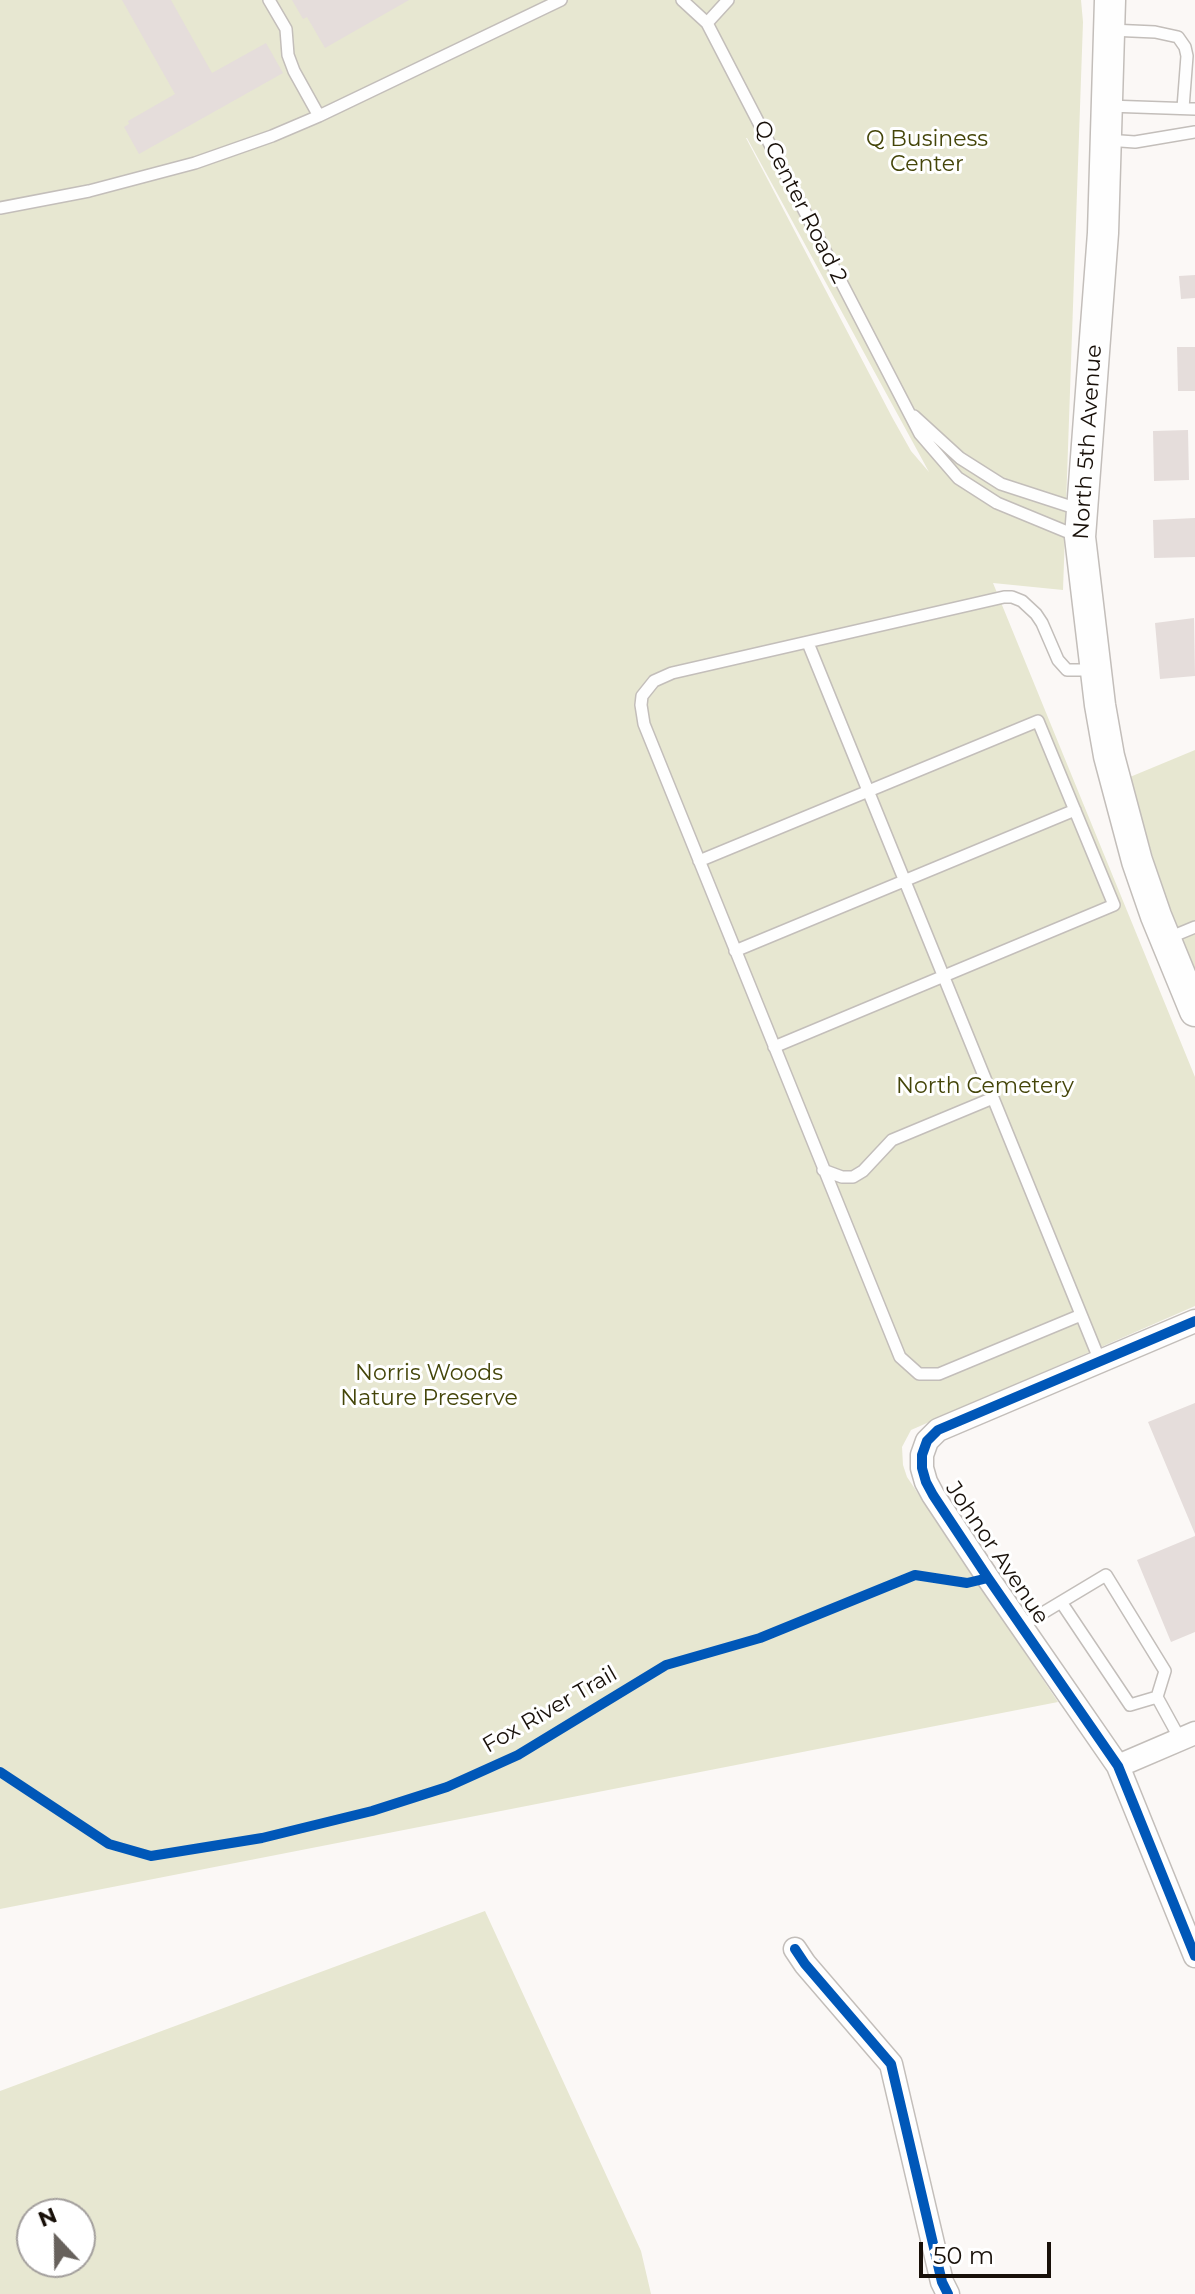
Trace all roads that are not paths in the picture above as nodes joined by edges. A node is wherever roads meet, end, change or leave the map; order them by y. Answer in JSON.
{"nodes":[{"id":1,"x":269,"y":0,"type":"edge"},
{"id":2,"x":561,"y":0,"type":"edge"},
{"id":3,"x":682,"y":0,"type":"edge"},
{"id":4,"x":728,"y":0,"type":"edge"},
{"id":5,"x":1110,"y":15,"type":"edge"},
{"id":6,"x":707,"y":23,"type":"junction"},
{"id":7,"x":1107,"y":106,"type":"junction"},
{"id":8,"x":1189,"y":109,"type":"edge"},
{"id":9,"x":319,"y":116,"type":"junction"},
{"id":10,"x":1195,"y":132,"type":"edge"},
{"id":11,"x":1106,"y":140,"type":"junction"},
{"id":12,"x":0,"y":208,"type":"edge"},
{"id":13,"x":908,"y":411,"type":"junction"},
{"id":14,"x":1080,"y":523,"type":"junction"},
{"id":15,"x":808,"y":643,"type":"junction"},
{"id":16,"x":1095,"y":670,"type":"junction"},
{"id":17,"x":869,"y":793,"type":"junction"},
{"id":18,"x":1075,"y":810,"type":"junction"},
{"id":19,"x":699,"y":861,"type":"junction"},
{"id":20,"x":905,"y":881,"type":"junction"},
{"id":21,"x":1195,"y":927,"type":"edge"},
{"id":22,"x":1166,"y":940,"type":"junction"},
{"id":23,"x":735,"y":951,"type":"junction"},
{"id":24,"x":944,"y":977,"type":"junction"},
{"id":25,"x":1195,"y":1011,"type":"edge"},
{"id":26,"x":774,"y":1047,"type":"junction"},
{"id":27,"x":993,"y":1098,"type":"junction"},
{"id":28,"x":823,"y":1170,"type":"junction"},
{"id":29,"x":1081,"y":1315,"type":"junction"},
{"id":30,"x":1195,"y":1321,"type":"edge"},
{"id":31,"x":1100,"y":1361,"type":"junction"},
{"id":32,"x":1061,"y":1602,"type":"junction"},
{"id":33,"x":1021,"y":1626,"type":"junction"},
{"id":34,"x":1157,"y":1697,"type":"junction"},
{"id":35,"x":1188,"y":1736,"type":"edge"},
{"id":36,"x":1118,"y":1766,"type":"junction"},
{"id":37,"x":795,"y":1949,"type":"dead end"},
{"id":38,"x":1195,"y":1956,"type":"edge"},
{"id":39,"x":948,"y":2294,"type":"edge"}],
"edges":[{"from":1,"to":9,"type":"lane"},
{"from":2,"to":9,"type":"lane"},
{"from":3,"to":6,"type":"lane","name":"Q Center Road 2"},
{"from":4,"to":6,"type":"lane"},
{"from":5,"to":7,"type":"main road","name":"North 5th Avenue"},
{"from":5,"to":8,"type":"lane"},
{"from":6,"to":13,"type":"lane","name":"Q Center Road 2"},
{"from":7,"to":8,"type":"lane"},
{"from":7,"to":11,"type":"main road","name":"North 5th Avenue"},
{"from":9,"to":12,"type":"lane"},
{"from":10,"to":11,"type":"lane"},
{"from":11,"to":14,"type":"main road","name":"North 5th Avenue"},
{"from":13,"to":14,"type":"lane"},
{"from":13,"to":14,"type":"lane","name":"Q Center Road 2"},
{"from":14,"to":16,"type":"main road","name":"North 5th Avenue"},
{"from":15,"to":16,"type":"lane"},
{"from":15,"to":17,"type":"lane"},
{"from":15,"to":19,"type":"lane"},
{"from":16,"to":22,"type":"main road","name":"North 5th Avenue"},
{"from":17,"to":18,"type":"lane"},
{"from":17,"to":19,"type":"lane"},
{"from":17,"to":20,"type":"lane"},
{"from":18,"to":20,"type":"lane"},
{"from":18,"to":24,"type":"lane"},
{"from":19,"to":23,"type":"lane"},
{"from":20,"to":23,"type":"lane"},
{"from":20,"to":24,"type":"lane"},
{"from":21,"to":22,"type":"lane"},
{"from":22,"to":25,"type":"main road","name":"North 5th Avenue"},
{"from":23,"to":26,"type":"lane"},
{"from":24,"to":26,"type":"lane"},
{"from":24,"to":27,"type":"lane"},
{"from":26,"to":28,"type":"lane"},
{"from":27,"to":28,"type":"lane"},
{"from":27,"to":29,"type":"lane"},
{"from":28,"to":29,"type":"lane"},
{"from":29,"to":31,"type":"lane"},
{"from":30,"to":31,"type":"street","name":"Johnor Avenue"},
{"from":31,"to":33,"type":"street","name":"Johnor Avenue"},
{"from":32,"to":33,"type":"lane"},
{"from":32,"to":34,"type":"lane"},
{"from":32,"to":34,"type":"lane"},
{"from":33,"to":36,"type":"street","name":"Johnor Avenue"},
{"from":34,"to":35,"type":"lane"},
{"from":35,"to":36,"type":"street"},
{"from":36,"to":38,"type":"street","name":"Johnor Avenue"},
{"from":37,"to":39,"type":"street"}]}
